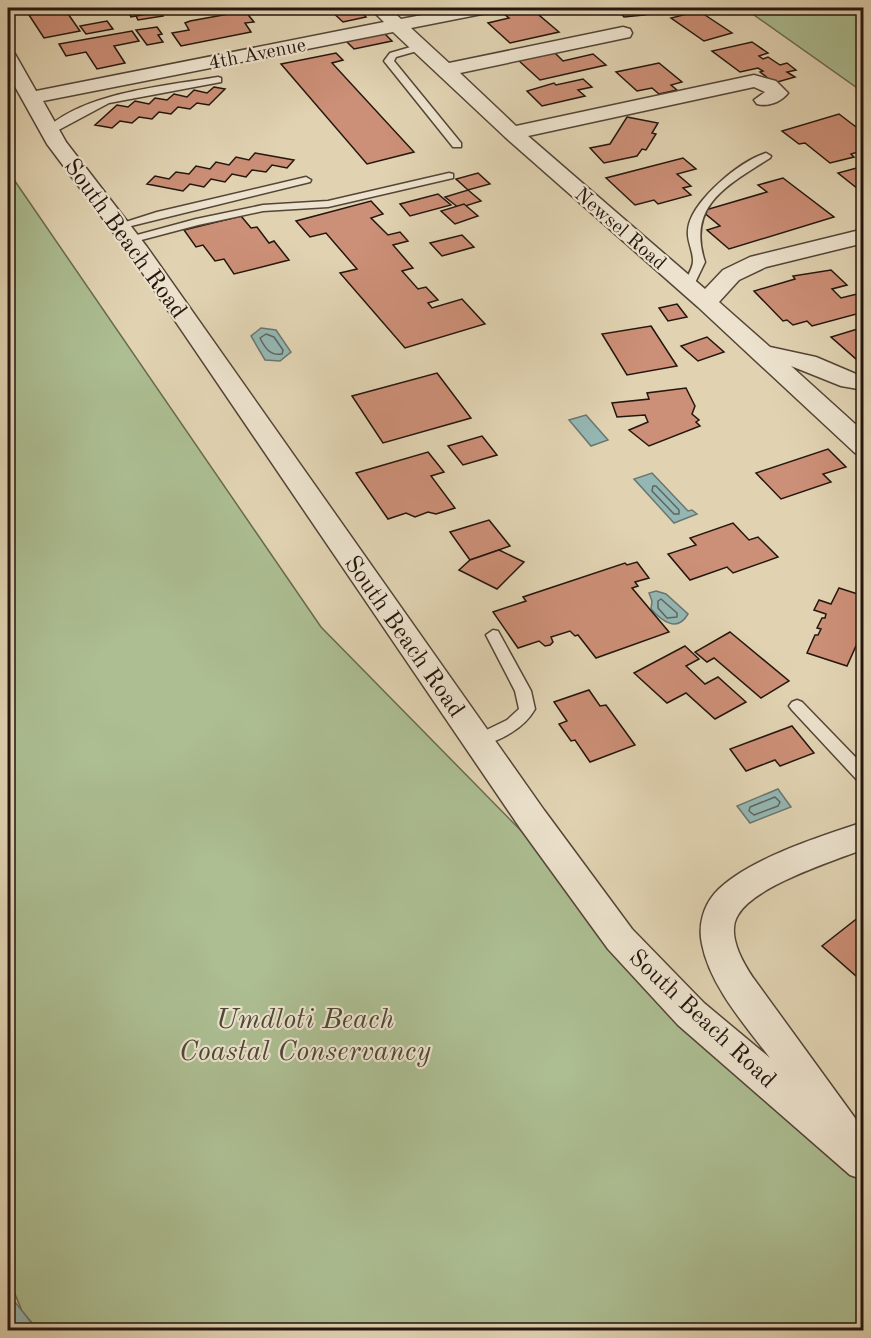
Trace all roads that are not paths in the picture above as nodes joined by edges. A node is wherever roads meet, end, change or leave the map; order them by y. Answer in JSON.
{"nodes":[{"id":1,"x":379,"y":8,"type":"edge"},
{"id":2,"x":484,"y":8,"type":"edge"},
{"id":3,"x":396,"y":25,"type":"junction"},
{"id":4,"x":623,"y":33,"type":"dead end"},
{"id":5,"x":421,"y":47,"type":"junction"},
{"id":6,"x":8,"y":58,"type":"edge"},
{"id":7,"x":446,"y":70,"type":"junction"},
{"id":8,"x":218,"y":81,"type":"dead end"},
{"id":9,"x":29,"y":98,"type":"junction"},
{"id":10,"x":764,"y":99,"type":"dead end"},
{"id":11,"x":49,"y":132,"type":"junction"},
{"id":12,"x":512,"y":132,"type":"junction"},
{"id":13,"x":457,"y":145,"type":"dead end"},
{"id":14,"x":766,"y":156,"type":"dead end"},
{"id":15,"x":449,"y":176,"type":"dead end"},
{"id":16,"x":306,"y":180,"type":"dead end"},
{"id":17,"x":124,"y":233,"type":"junction"},
{"id":18,"x":864,"y":236,"type":"edge"},
{"id":19,"x":688,"y":287,"type":"junction"},
{"id":20,"x":706,"y":302,"type":"junction"},
{"id":21,"x":761,"y":353,"type":"junction"},
{"id":22,"x":864,"y":383,"type":"edge"},
{"id":23,"x":864,"y":447,"type":"edge"},
{"id":24,"x":493,"y":635,"type":"dead end"},
{"id":25,"x":797,"y":706,"type":"dead end"},
{"id":26,"x":478,"y":741,"type":"junction"},
{"id":27,"x":864,"y":777,"type":"edge"},
{"id":28,"x":864,"y":835,"type":"edge"},
{"id":29,"x":864,"y":1162,"type":"edge"}],
"edges":[{"from":1,"to":3,"type":"street","name":"Newsel Road"},
{"from":2,"to":3,"type":"street","name":"4th Avenue"},
{"from":3,"to":5,"type":"street","name":"Newsel Road"},
{"from":3,"to":9,"type":"street","name":"4th Avenue"},
{"from":4,"to":7,"type":"street"},
{"from":5,"to":7,"type":"street","name":"Newsel Road"},
{"from":5,"to":13,"type":"lane"},
{"from":6,"to":9,"type":"street","name":"South Beach Road"},
{"from":7,"to":12,"type":"street","name":"Newsel Road"},
{"from":8,"to":11,"type":"lane"},
{"from":9,"to":11,"type":"street","name":"South Beach Road"},
{"from":10,"to":12,"type":"street"},
{"from":11,"to":17,"type":"street","name":"South Beach Road"},
{"from":12,"to":19,"type":"street","name":"Newsel Road"},
{"from":14,"to":19,"type":"lane"},
{"from":15,"to":17,"type":"lane"},
{"from":16,"to":17,"type":"lane"},
{"from":17,"to":26,"type":"street","name":"South Beach Road"},
{"from":18,"to":20,"type":"street"},
{"from":19,"to":20,"type":"street","name":"Newsel Road"},
{"from":20,"to":21,"type":"street","name":"Newsel Road"},
{"from":21,"to":22,"type":"street"},
{"from":21,"to":23,"type":"street","name":"Newsel Road"},
{"from":24,"to":26,"type":"lane"},
{"from":25,"to":27,"type":"lane"},
{"from":26,"to":29,"type":"street","name":"South Beach Road"},
{"from":28,"to":29,"type":"street"}]}
